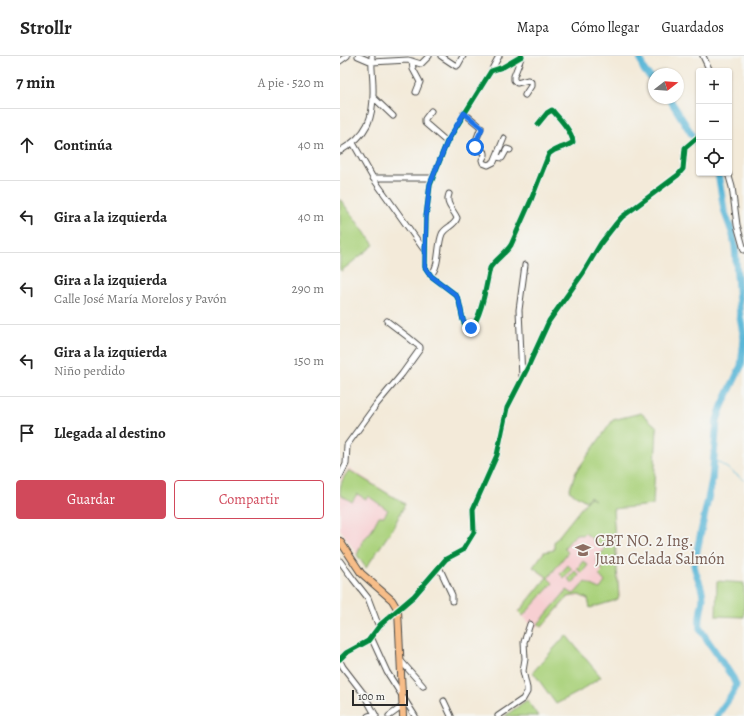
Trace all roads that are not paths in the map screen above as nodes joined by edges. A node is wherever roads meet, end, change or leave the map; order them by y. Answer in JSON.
{"nodes":[{"id":1,"x":347,"y":56,"type":"edge"},
{"id":2,"x":358,"y":56,"type":"edge"},
{"id":3,"x":429,"y":56,"type":"edge"},
{"id":4,"x":441,"y":56,"type":"edge"},
{"id":5,"x":463,"y":56,"type":"edge"},
{"id":6,"x":498,"y":56,"type":"edge"},
{"id":7,"x":703,"y":56,"type":"edge"},
{"id":8,"x":522,"y":57,"type":"edge"},
{"id":9,"x":372,"y":59,"type":"edge"},
{"id":10,"x":341,"y":60,"type":"edge"},
{"id":11,"x":412,"y":61,"type":"junction"},
{"id":12,"x":709,"y":68,"type":"edge"},
{"id":13,"x":491,"y":71,"type":"junction"},
{"id":14,"x":416,"y":92,"type":"dead end"},
{"id":15,"x":525,"y":95,"type":"dead end"},
{"id":16,"x":373,"y":97,"type":"junction"},
{"id":17,"x":431,"y":111,"type":"dead end"},
{"id":18,"x":464,"y":113,"type":"junction"},
{"id":19,"x":393,"y":116,"type":"dead end"},
{"id":20,"x":538,"y":124,"type":"dead end"},
{"id":21,"x":504,"y":138,"type":"dead end"},
{"id":22,"x":696,"y":139,"type":"edge"},
{"id":23,"x":447,"y":142,"type":"junction"},
{"id":24,"x":353,"y":143,"type":"junction"},
{"id":25,"x":340,"y":150,"type":"edge"},
{"id":26,"x":510,"y":150,"type":"dead end"},
{"id":27,"x":497,"y":156,"type":"junction"},
{"id":28,"x":729,"y":176,"type":"edge"},
{"id":29,"x":373,"y":178,"type":"junction"},
{"id":30,"x":432,"y":178,"type":"junction"},
{"id":31,"x":449,"y":194,"type":"dead end"},
{"id":32,"x":744,"y":250,"type":"edge"},
{"id":33,"x":425,"y":251,"type":"junction"},
{"id":34,"x":525,"y":265,"type":"dead end"},
{"id":35,"x":431,"y":275,"type":"junction"},
{"id":36,"x":387,"y":320,"type":"dead end"},
{"id":37,"x":522,"y":379,"type":"junction"},
{"id":38,"x":340,"y":476,"type":"edge"},
{"id":39,"x":340,"y":541,"type":"edge"},
{"id":40,"x":340,"y":561,"type":"edge"},
{"id":41,"x":440,"y":567,"type":"junction"},
{"id":42,"x":452,"y":601,"type":"dead end"},
{"id":43,"x":398,"y":610,"type":"junction"},
{"id":44,"x":530,"y":624,"type":"dead end"},
{"id":45,"x":379,"y":627,"type":"junction"},
{"id":46,"x":372,"y":637,"type":"junction"},
{"id":47,"x":340,"y":660,"type":"edge"},
{"id":48,"x":401,"y":661,"type":"junction"},
{"id":49,"x":423,"y":686,"type":"dead end"},
{"id":50,"x":402,"y":698,"type":"junction"},
{"id":51,"x":444,"y":701,"type":"dead end"},
{"id":52,"x":402,"y":706,"type":"junction"},
{"id":53,"x":375,"y":715,"type":"edge"},
{"id":54,"x":368,"y":716,"type":"edge"},
{"id":55,"x":389,"y":716,"type":"edge"},
{"id":56,"x":403,"y":716,"type":"edge"},
{"id":57,"x":415,"y":716,"type":"edge"},
{"id":58,"x":451,"y":716,"type":"edge"},
{"id":59,"x":498,"y":716,"type":"edge"}],
"edges":[{"from":1,"to":10,"type":"street"},
{"from":2,"to":9,"type":"street"},
{"from":3,"to":11,"type":"street"},
{"from":4,"to":5,"type":"street"},
{"from":6,"to":13,"type":"street"},
{"from":7,"to":12,"type":"street"},
{"from":8,"to":13,"type":"street"},
{"from":8,"to":15,"type":"street"},
{"from":9,"to":11,"type":"street"},
{"from":9,"to":16,"type":"street"},
{"from":11,"to":14,"type":"street"},
{"from":13,"to":18,"type":"street"},
{"from":16,"to":19,"type":"street"},
{"from":16,"to":24,"type":"street"},
{"from":17,"to":23,"type":"street"},
{"from":18,"to":23,"type":"street"},
{"from":18,"to":27,"type":"street"},
{"from":20,"to":35,"type":"street"},
{"from":21,"to":27,"type":"street"},
{"from":22,"to":37,"type":"street"},
{"from":23,"to":30,"type":"street"},
{"from":24,"to":25,"type":"street"},
{"from":24,"to":29,"type":"street"},
{"from":26,"to":27,"type":"street"},
{"from":28,"to":32,"type":"street"},
{"from":29,"to":30,"type":"street"},
{"from":29,"to":33,"type":"street"},
{"from":30,"to":33,"type":"street"},
{"from":31,"to":35,"type":"street"},
{"from":33,"to":35,"type":"street"},
{"from":34,"to":37,"type":"street"},
{"from":36,"to":38,"type":"street"},
{"from":37,"to":41,"type":"street"},
{"from":39,"to":43,"type":"main road"},
{"from":40,"to":45,"type":"street"},
{"from":41,"to":42,"type":"street"},
{"from":41,"to":43,"type":"street"},
{"from":43,"to":45,"type":"street"},
{"from":43,"to":48,"type":"main road"},
{"from":44,"to":59,"type":"street"},
{"from":45,"to":46,"type":"street"},
{"from":46,"to":47,"type":"street"},
{"from":46,"to":50,"type":"street"},
{"from":47,"to":53,"type":"street"},
{"from":48,"to":49,"type":"street"},
{"from":48,"to":50,"type":"main road"},
{"from":50,"to":52,"type":"main road"},
{"from":50,"to":57,"type":"street"},
{"from":51,"to":58,"type":"street"},
{"from":52,"to":55,"type":"street"},
{"from":52,"to":56,"type":"main road"},
{"from":53,"to":54,"type":"street"}]}
